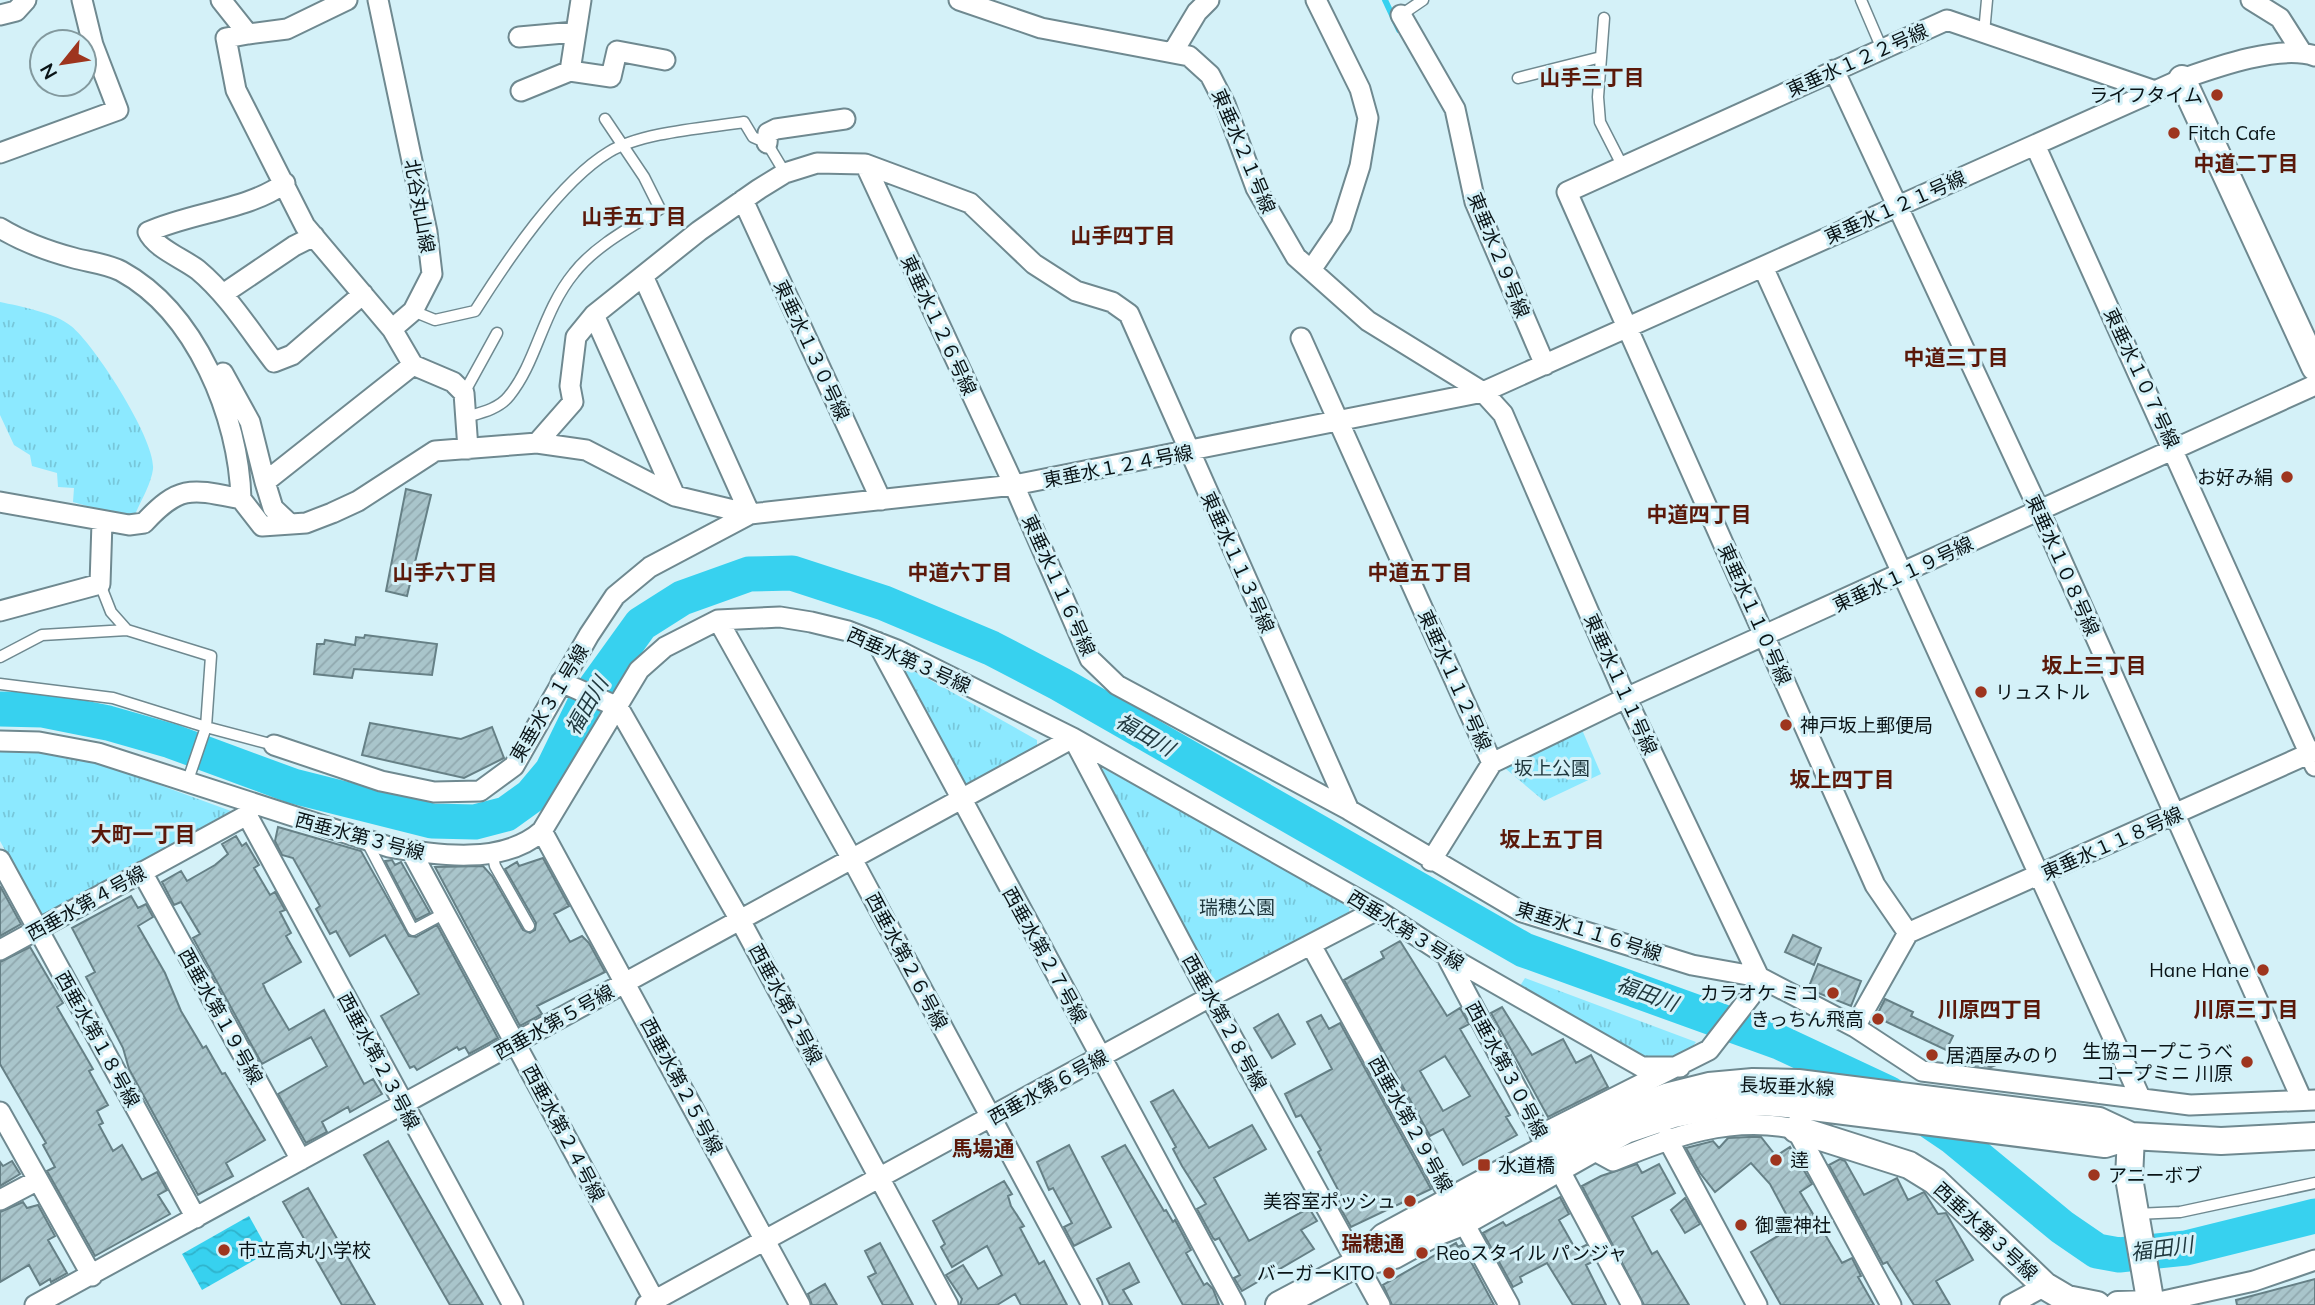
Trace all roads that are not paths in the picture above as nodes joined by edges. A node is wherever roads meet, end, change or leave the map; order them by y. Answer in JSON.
{"nodes":[{"id":1,"x":26,"y":0,"type":"edge"},
{"id":2,"x":82,"y":0,"type":"edge"},
{"id":3,"x":221,"y":0,"type":"edge"},
{"id":4,"x":347,"y":0,"type":"edge"},
{"id":5,"x":378,"y":0,"type":"edge"},
{"id":6,"x":581,"y":0,"type":"edge"},
{"id":7,"x":959,"y":0,"type":"edge"},
{"id":8,"x":1209,"y":0,"type":"edge"},
{"id":9,"x":1316,"y":0,"type":"edge"},
{"id":10,"x":1423,"y":0,"type":"edge"},
{"id":11,"x":1860,"y":0,"type":"edge"},
{"id":12,"x":1987,"y":0,"type":"edge"},
{"id":13,"x":2251,"y":0,"type":"edge"},
{"id":14,"x":0,"y":15,"type":"edge"},
{"id":15,"x":1401,"y":15,"type":"joint"},
{"id":16,"x":1604,"y":18,"type":"dead end"},
{"id":17,"x":575,"y":32,"type":"junction"},
{"id":18,"x":1984,"y":33,"type":"junction"},
{"id":19,"x":248,"y":34,"type":"junction"},
{"id":20,"x":519,"y":37,"type":"dead end"},
{"id":21,"x":1882,"y":49,"type":"junction"},
{"id":22,"x":1173,"y":52,"type":"junction"},
{"id":23,"x":2308,"y":54,"type":"edge"},
{"id":24,"x":1601,"y":57,"type":"junction"},
{"id":25,"x":665,"y":60,"type":"dead end"},
{"id":26,"x":1834,"y":70,"type":"junction"},
{"id":27,"x":570,"y":71,"type":"junction"},
{"id":28,"x":1518,"y":78,"type":"dead end"},
{"id":29,"x":2182,"y":79,"type":"junction"},
{"id":30,"x":521,"y":91,"type":"dead end"},
{"id":31,"x":2155,"y":91,"type":"junction"},
{"id":32,"x":605,"y":119,"type":"dead end"},
{"id":33,"x":845,"y":120,"type":"dead end"},
{"id":34,"x":767,"y":143,"type":"junction"},
{"id":35,"x":2035,"y":145,"type":"junction"},
{"id":36,"x":623,"y":147,"type":"junction"},
{"id":37,"x":0,"y":153,"type":"edge"},
{"id":38,"x":865,"y":164,"type":"junction"},
{"id":39,"x":1623,"y":167,"type":"junction"},
{"id":40,"x":785,"y":173,"type":"junction"},
{"id":41,"x":285,"y":183,"type":"junction"},
{"id":42,"x":1567,"y":192,"type":"joint"},
{"id":43,"x":743,"y":200,"type":"junction"},
{"id":44,"x":1897,"y":206,"type":"junction"},
{"id":45,"x":0,"y":228,"type":"edge"},
{"id":46,"x":314,"y":236,"type":"junction"},
{"id":47,"x":1763,"y":267,"type":"junction"},
{"id":48,"x":1311,"y":270,"type":"junction"},
{"id":49,"x":643,"y":276,"type":"junction"},
{"id":50,"x":363,"y":293,"type":"junction"},
{"id":51,"x":223,"y":294,"type":"junction"},
{"id":52,"x":413,"y":311,"type":"junction"},
{"id":53,"x":594,"y":316,"type":"junction"},
{"id":54,"x":1629,"y":328,"type":"junction"},
{"id":55,"x":392,"y":329,"type":"junction"},
{"id":56,"x":497,"y":333,"type":"dead end"},
{"id":57,"x":1301,"y":338,"type":"dead end"},
{"id":58,"x":413,"y":365,"type":"junction"},
{"id":59,"x":1545,"y":365,"type":"junction"},
{"id":60,"x":2315,"y":367,"type":"edge"},
{"id":61,"x":223,"y":373,"type":"dead end"},
{"id":62,"x":2315,"y":385,"type":"edge"},
{"id":63,"x":1483,"y":392,"type":"junction"},
{"id":64,"x":464,"y":393,"type":"junction"},
{"id":65,"x":466,"y":417,"type":"junction"},
{"id":66,"x":1337,"y":420,"type":"junction"},
{"id":67,"x":537,"y":443,"type":"junction"},
{"id":68,"x":468,"y":449,"type":"junction"},
{"id":69,"x":2175,"y":450,"type":"junction"},
{"id":70,"x":1189,"y":453,"type":"junction"},
{"id":71,"x":265,"y":482,"type":"junction"},
{"id":72,"x":1014,"y":485,"type":"junction"},
{"id":73,"x":675,"y":495,"type":"junction"},
{"id":74,"x":241,"y":499,"type":"junction"},
{"id":75,"x":881,"y":500,"type":"junction"},
{"id":76,"x":0,"y":502,"type":"edge"},
{"id":77,"x":2040,"y":512,"type":"junction"},
{"id":78,"x":750,"y":514,"type":"junction"},
{"id":79,"x":102,"y":522,"type":"junction"},
{"id":80,"x":290,"y":524,"type":"junction"},
{"id":81,"x":1900,"y":575,"type":"junction"},
{"id":82,"x":100,"y":584,"type":"junction"},
{"id":83,"x":0,"y":611,"type":"edge"},
{"id":84,"x":718,"y":620,"type":"junction"},
{"id":85,"x":127,"y":630,"type":"junction"},
{"id":86,"x":1765,"y":637,"type":"junction"},
{"id":87,"x":877,"y":642,"type":"junction"},
{"id":88,"x":0,"y":657,"type":"edge"},
{"id":89,"x":561,"y":682,"type":"junction"},
{"id":90,"x":0,"y":684,"type":"edge"},
{"id":91,"x":1626,"y":698,"type":"junction"},
{"id":92,"x":618,"y":707,"type":"junction"},
{"id":93,"x":206,"y":727,"type":"junction"},
{"id":94,"x":1073,"y":738,"type":"junction"},
{"id":95,"x":0,"y":741,"type":"edge"},
{"id":96,"x":274,"y":745,"type":"joint"},
{"id":97,"x":2313,"y":757,"type":"edge"},
{"id":98,"x":1492,"y":762,"type":"junction"},
{"id":99,"x":187,"y":783,"type":"junction"},
{"id":100,"x":960,"y":800,"type":"junction"},
{"id":101,"x":248,"y":810,"type":"junction"},
{"id":102,"x":1349,"y":810,"type":"junction"},
{"id":103,"x":2175,"y":815,"type":"junction"},
{"id":104,"x":542,"y":831,"type":"junction"},
{"id":105,"x":366,"y":840,"type":"junction"},
{"id":106,"x":411,"y":851,"type":"junction"},
{"id":107,"x":492,"y":852,"type":"junction"},
{"id":108,"x":852,"y":859,"type":"junction"},
{"id":109,"x":0,"y":860,"type":"edge"},
{"id":110,"x":1431,"y":861,"type":"junction"},
{"id":111,"x":142,"y":872,"type":"junction"},
{"id":112,"x":2038,"y":875,"type":"junction"},
{"id":113,"x":1377,"y":910,"type":"junction"},
{"id":114,"x":445,"y":913,"type":"junction"},
{"id":115,"x":740,"y":920,"type":"junction"},
{"id":116,"x":529,"y":926,"type":"dead end"},
{"id":117,"x":39,"y":929,"type":"junction"},
{"id":118,"x":1908,"y":933,"type":"junction"},
{"id":119,"x":1311,"y":944,"type":"junction"},
{"id":120,"x":0,"y":950,"type":"edge"},
{"id":121,"x":1446,"y":955,"type":"junction"},
{"id":122,"x":1759,"y":977,"type":"junction"},
{"id":123,"x":627,"y":983,"type":"junction"},
{"id":124,"x":1210,"y":997,"type":"junction"},
{"id":125,"x":1855,"y":1027,"type":"junction"},
{"id":126,"x":516,"y":1044,"type":"junction"},
{"id":127,"x":1101,"y":1058,"type":"junction"},
{"id":128,"x":1680,"y":1067,"type":"junction"},
{"id":129,"x":1758,"y":1092,"type":"junction"},
{"id":130,"x":2140,"y":1097,"type":"junction"},
{"id":131,"x":2309,"y":1100,"type":"edge"},
{"id":132,"x":403,"y":1105,"type":"junction"},
{"id":133,"x":0,"y":1112,"type":"edge"},
{"id":134,"x":992,"y":1118,"type":"junction"},
{"id":135,"x":1796,"y":1129,"type":"junction"},
{"id":136,"x":2131,"y":1136,"type":"junction"},
{"id":137,"x":2315,"y":1136,"type":"edge"},
{"id":138,"x":1667,"y":1138,"type":"junction"},
{"id":139,"x":1591,"y":1149,"type":"junction"},
{"id":140,"x":1549,"y":1150,"type":"junction"},
{"id":141,"x":301,"y":1160,"type":"junction"},
{"id":142,"x":38,"y":1180,"type":"junction"},
{"id":143,"x":881,"y":1180,"type":"junction"},
{"id":144,"x":2315,"y":1182,"type":"edge"},
{"id":145,"x":0,"y":1200,"type":"edge"},
{"id":146,"x":1459,"y":1211,"type":"junction"},
{"id":147,"x":2136,"y":1214,"type":"junction"},
{"id":148,"x":196,"y":1218,"type":"junction"},
{"id":149,"x":765,"y":1240,"type":"junction"},
{"id":150,"x":2315,"y":1260,"type":"edge"},
{"id":151,"x":1358,"y":1263,"type":"junction"},
{"id":152,"x":92,"y":1276,"type":"junction"},
{"id":153,"x":2045,"y":1286,"type":"junction"},
{"id":154,"x":2150,"y":1300,"type":"edge"},
{"id":155,"x":653,"y":1303,"type":"edge"},
{"id":156,"x":2015,"y":1304,"type":"edge"},
{"id":157,"x":35,"y":1305,"type":"edge"},
{"id":158,"x":513,"y":1305,"type":"edge"},
{"id":159,"x":800,"y":1305,"type":"edge"},
{"id":160,"x":948,"y":1305,"type":"edge"},
{"id":161,"x":1092,"y":1305,"type":"edge"},
{"id":162,"x":1234,"y":1305,"type":"edge"},
{"id":163,"x":1279,"y":1305,"type":"edge"},
{"id":164,"x":1380,"y":1305,"type":"edge"},
{"id":165,"x":1509,"y":1305,"type":"edge"},
{"id":166,"x":1632,"y":1305,"type":"edge"},
{"id":167,"x":1757,"y":1305,"type":"edge"},
{"id":168,"x":1891,"y":1305,"type":"edge"},
{"id":169,"x":2097,"y":1305,"type":"edge"},
{"id":170,"x":2118,"y":1305,"type":"edge"}],
"edges":[{"from":1,"to":14,"type":"street"},
{"from":2,"to":37,"type":"street"},
{"from":3,"to":19,"type":"street"},
{"from":4,"to":19,"type":"street"},
{"from":5,"to":52,"type":"street","name":"北谷丸山線"},
{"from":6,"to":17,"type":"street"},
{"from":7,"to":22,"type":"street","name":"東垂水２１号線"},
{"from":8,"to":22,"type":"street"},
{"from":9,"to":48,"type":"street"},
{"from":10,"to":15,"type":"lane","name":"東垂水２９号線"},
{"from":11,"to":21,"type":"lane"},
{"from":12,"to":18,"type":"lane"},
{"from":13,"to":23,"type":"street"},
{"from":15,"to":59,"type":"street","name":"東垂水２９号線"},
{"from":16,"to":24,"type":"lane"},
{"from":17,"to":20,"type":"street"},
{"from":17,"to":27,"type":"street"},
{"from":18,"to":21,"type":"street","name":"東垂水１２２号線"},
{"from":18,"to":31,"type":"street","name":"東垂水１２２号線"},
{"from":19,"to":41,"type":"street"},
{"from":21,"to":26,"type":"street","name":"東垂水１２２号線"},
{"from":22,"to":48,"type":"street","name":"東垂水２１号線"},
{"from":23,"to":29,"type":"street","name":"東垂水１２１号線"},
{"from":24,"to":28,"type":"lane"},
{"from":24,"to":39,"type":"lane"},
{"from":25,"to":27,"type":"street"},
{"from":26,"to":39,"type":"street","name":"東垂水１２２号線"},
{"from":26,"to":44,"type":"street","name":"東垂水１０８号線"},
{"from":27,"to":30,"type":"street"},
{"from":29,"to":31,"type":"street","name":"東垂水１２１号線"},
{"from":29,"to":60,"type":"main road"},
{"from":31,"to":35,"type":"street","name":"東垂水１２１号線"},
{"from":32,"to":36,"type":"lane"},
{"from":33,"to":34,"type":"street"},
{"from":34,"to":36,"type":"lane"},
{"from":34,"to":40,"type":"lane"},
{"from":35,"to":44,"type":"street","name":"東垂水１２１号線"},
{"from":35,"to":69,"type":"street","name":"東垂水１０７号線"},
{"from":36,"to":52,"type":"lane"},
{"from":36,"to":65,"type":"lane"},
{"from":38,"to":40,"type":"street"},
{"from":38,"to":70,"type":"street","name":"東垂水１１３号線"},
{"from":38,"to":72,"type":"street","name":"東垂水１２６号線"},
{"from":39,"to":42,"type":"street","name":"東垂水１２２号線"},
{"from":40,"to":43,"type":"street"},
{"from":41,"to":46,"type":"street"},
{"from":41,"to":51,"type":"street"},
{"from":42,"to":54,"type":"street","name":"東垂水１１０号線"},
{"from":43,"to":49,"type":"street"},
{"from":43,"to":75,"type":"street","name":"東垂水１３０号線"},
{"from":44,"to":47,"type":"street","name":"東垂水１２１号線"},
{"from":44,"to":77,"type":"street","name":"東垂水１０８号線"},
{"from":45,"to":74,"type":"street"},
{"from":46,"to":50,"type":"street"},
{"from":46,"to":51,"type":"street"},
{"from":47,"to":54,"type":"street","name":"東垂水１２１号線"},
{"from":47,"to":81,"type":"street"},
{"from":48,"to":63,"type":"street","name":"東垂水２１号線"},
{"from":49,"to":53,"type":"street"},
{"from":49,"to":78,"type":"street"},
{"from":50,"to":51,"type":"street"},
{"from":50,"to":55,"type":"street"},
{"from":52,"to":55,"type":"street","name":"北谷丸山線"},
{"from":53,"to":67,"type":"street"},
{"from":53,"to":73,"type":"street"},
{"from":54,"to":59,"type":"street","name":"東垂水１２１号線"},
{"from":54,"to":86,"type":"street","name":"東垂水１１０号線"},
{"from":55,"to":58,"type":"street"},
{"from":56,"to":64,"type":"lane"},
{"from":57,"to":66,"type":"street","name":"東垂水１１２号線"},
{"from":58,"to":64,"type":"street"},
{"from":58,"to":71,"type":"street"},
{"from":59,"to":63,"type":"street","name":"東垂水１２１号線"},
{"from":61,"to":71,"type":"street"},
{"from":62,"to":69,"type":"street","name":"東垂水１１９号線"},
{"from":63,"to":66,"type":"street","name":"東垂水１２４号線"},
{"from":63,"to":91,"type":"street","name":"東垂水１１１号線"},
{"from":64,"to":65,"type":"street"},
{"from":65,"to":68,"type":"street"},
{"from":66,"to":70,"type":"street","name":"東垂水１２４号線"},
{"from":66,"to":98,"type":"street","name":"東垂水１１２号線"},
{"from":67,"to":68,"type":"street"},
{"from":67,"to":73,"type":"street"},
{"from":68,"to":80,"type":"street"},
{"from":69,"to":77,"type":"street","name":"東垂水１１９号線"},
{"from":69,"to":97,"type":"street","name":"東垂水１０７号線"},
{"from":70,"to":72,"type":"street","name":"東垂水１２４号線"},
{"from":70,"to":102,"type":"street","name":"東垂水１１３号線"},
{"from":71,"to":80,"type":"street"},
{"from":72,"to":75,"type":"street","name":"東垂水１２４号線"},
{"from":72,"to":102,"type":"street","name":"東垂水１１６号線"},
{"from":73,"to":78,"type":"street"},
{"from":74,"to":79,"type":"street"},
{"from":74,"to":80,"type":"street"},
{"from":75,"to":78,"type":"street","name":"東垂水１２４号線"},
{"from":76,"to":79,"type":"street"},
{"from":77,"to":81,"type":"street","name":"東垂水１１９号線"},
{"from":77,"to":103,"type":"street","name":"東垂水１０８号線"},
{"from":78,"to":89,"type":"street","name":"東垂水３１号線"},
{"from":79,"to":82,"type":"street"},
{"from":81,"to":86,"type":"street","name":"東垂水１１９号線"},
{"from":81,"to":112,"type":"street"},
{"from":82,"to":83,"type":"street"},
{"from":82,"to":85,"type":"lane"},
{"from":84,"to":87,"type":"street","name":"西垂水第３号線"},
{"from":84,"to":92,"type":"street","name":"西垂水第３号線"},
{"from":84,"to":108,"type":"street","name":"西垂水第２６号線"},
{"from":85,"to":88,"type":"lane"},
{"from":85,"to":93,"type":"lane"},
{"from":86,"to":91,"type":"street","name":"東垂水１１９号線"},
{"from":86,"to":118,"type":"street","name":"東垂水１１０号線"},
{"from":87,"to":94,"type":"street","name":"西垂水第３号線"},
{"from":87,"to":100,"type":"street","name":"西垂水第２７号線"},
{"from":89,"to":92,"type":"street"},
{"from":89,"to":96,"type":"street","name":"東垂水３１号線"},
{"from":90,"to":93,"type":"lane"},
{"from":91,"to":98,"type":"street","name":"東垂水１１９号線"},
{"from":91,"to":122,"type":"street","name":"東垂水１１１号線"},
{"from":92,"to":104,"type":"street","name":"西垂水第３号線"},
{"from":92,"to":115,"type":"street","name":"西垂水第２号線"},
{"from":93,"to":96,"type":"lane"},
{"from":93,"to":99,"type":"lane"},
{"from":94,"to":100,"type":"street","name":"西垂水第５号線"},
{"from":94,"to":113,"type":"street","name":"西垂水第３号線"},
{"from":94,"to":124,"type":"street","name":"西垂水第２８号線"},
{"from":95,"to":99,"type":"street","name":"西垂水第３号線"},
{"from":97,"to":103,"type":"street","name":"東垂水１１８号線"},
{"from":98,"to":110,"type":"street","name":"東垂水１１２号線"},
{"from":99,"to":101,"type":"street","name":"西垂水第３号線"},
{"from":100,"to":108,"type":"street","name":"西垂水第５号線"},
{"from":100,"to":127,"type":"street","name":"西垂水第２７号線"},
{"from":101,"to":105,"type":"street","name":"西垂水第３号線"},
{"from":101,"to":111,"type":"street","name":"西垂水第４号線"},
{"from":101,"to":132,"type":"street","name":"西垂水第２３号線"},
{"from":102,"to":110,"type":"street","name":"東垂水１１６号線"},
{"from":103,"to":112,"type":"street","name":"東垂水１１８号線"},
{"from":103,"to":131,"type":"street","name":"東垂水１０８号線"},
{"from":104,"to":107,"type":"street","name":"西垂水第３号線"},
{"from":104,"to":123,"type":"street","name":"西垂水第２５号線"},
{"from":105,"to":106,"type":"street","name":"西垂水第３号線"},
{"from":105,"to":114,"type":"lane"},
{"from":106,"to":107,"type":"street","name":"西垂水第３号線"},
{"from":106,"to":114,"type":"street","name":"西垂水第２４号線"},
{"from":107,"to":116,"type":"lane"},
{"from":108,"to":115,"type":"street","name":"西垂水第５号線"},
{"from":108,"to":134,"type":"street","name":"西垂水第２６号線"},
{"from":109,"to":117,"type":"street","name":"西垂水第１８号線"},
{"from":110,"to":122,"type":"street","name":"東垂水１１６号線"},
{"from":111,"to":117,"type":"street","name":"西垂水第４号線"},
{"from":111,"to":141,"type":"street","name":"西垂水第１９号線"},
{"from":112,"to":118,"type":"street","name":"東垂水１１８号線"},
{"from":112,"to":130,"type":"street"},
{"from":113,"to":119,"type":"street","name":"西垂水第６号線"},
{"from":113,"to":121,"type":"street","name":"西垂水第３号線"},
{"from":114,"to":126,"type":"street","name":"西垂水第２４号線"},
{"from":115,"to":123,"type":"street","name":"西垂水第５号線"},
{"from":115,"to":143,"type":"street","name":"西垂水第２号線"},
{"from":117,"to":120,"type":"street","name":"西垂水第４号線"},
{"from":117,"to":148,"type":"street","name":"西垂水第１８号線"},
{"from":118,"to":125,"type":"street"},
{"from":119,"to":124,"type":"street","name":"西垂水第６号線"},
{"from":119,"to":146,"type":"street","name":"西垂水第２９号線"},
{"from":121,"to":128,"type":"street","name":"西垂水第３号線"},
{"from":121,"to":140,"type":"street","name":"西垂水第３０号線"},
{"from":122,"to":125,"type":"street","name":"東垂水１１６号線"},
{"from":122,"to":128,"type":"street"},
{"from":123,"to":126,"type":"street","name":"西垂水第５号線"},
{"from":123,"to":149,"type":"street","name":"西垂水第２５号線"},
{"from":124,"to":127,"type":"street","name":"西垂水第６号線"},
{"from":124,"to":151,"type":"street","name":"西垂水第２８号線"},
{"from":125,"to":130,"type":"street","name":"東垂水１１６号線"},
{"from":126,"to":132,"type":"street","name":"西垂水第５号線"},
{"from":126,"to":155,"type":"street","name":"西垂水第２４号線"},
{"from":127,"to":134,"type":"street","name":"西垂水第６号線"},
{"from":127,"to":162,"type":"street","name":"西垂水第２７号線"},
{"from":128,"to":140,"type":"street"},
{"from":129,"to":136,"type":"main road","name":"長坂垂水線"},
{"from":129,"to":139,"type":"main road","name":"長坂垂水線"},
{"from":129,"to":140,"type":"main road","name":"長坂垂水線"},
{"from":130,"to":131,"type":"street","name":"東垂水１１６号線"},
{"from":132,"to":141,"type":"street","name":"西垂水第５号線"},
{"from":132,"to":158,"type":"street","name":"西垂水第２３号線"},
{"from":133,"to":142,"type":"street"},
{"from":134,"to":143,"type":"street","name":"西垂水第６号線"},
{"from":134,"to":161,"type":"street","name":"西垂水第２６号線"},
{"from":135,"to":138,"type":"street"},
{"from":135,"to":153,"type":"main road","name":"西垂水第３号線"},
{"from":135,"to":168,"type":"street"},
{"from":136,"to":137,"type":"main road","name":"長坂垂水線"},
{"from":136,"to":147,"type":"main road"},
{"from":138,"to":139,"type":"street"},
{"from":138,"to":167,"type":"street"},
{"from":139,"to":140,"type":"main road","name":"長坂垂水線"},
{"from":140,"to":146,"type":"main road","name":"長坂垂水線"},
{"from":140,"to":166,"type":"street","name":"西垂水第３０号線"},
{"from":141,"to":148,"type":"street","name":"西垂水第５号線"},
{"from":142,"to":145,"type":"street"},
{"from":142,"to":152,"type":"street"},
{"from":143,"to":149,"type":"street","name":"西垂水第６号線"},
{"from":143,"to":160,"type":"street","name":"西垂水第２号線"},
{"from":144,"to":147,"type":"lane"},
{"from":146,"to":151,"type":"main road","name":"長坂垂水線"},
{"from":146,"to":165,"type":"street","name":"西垂水第２９号線"},
{"from":147,"to":154,"type":"main road"},
{"from":148,"to":152,"type":"street","name":"西垂水第５号線"},
{"from":149,"to":155,"type":"street","name":"西垂水第６号線"},
{"from":149,"to":159,"type":"street","name":"西垂水第２５号線"},
{"from":150,"to":154,"type":"street"},
{"from":151,"to":163,"type":"main road","name":"長坂垂水線"},
{"from":151,"to":164,"type":"street","name":"西垂水第２８号線"},
{"from":152,"to":157,"type":"street","name":"西垂水第５号線"},
{"from":153,"to":156,"type":"street"},
{"from":153,"to":169,"type":"main road","name":"西垂水第３号線"},
{"from":154,"to":170,"type":"main road"}]}
